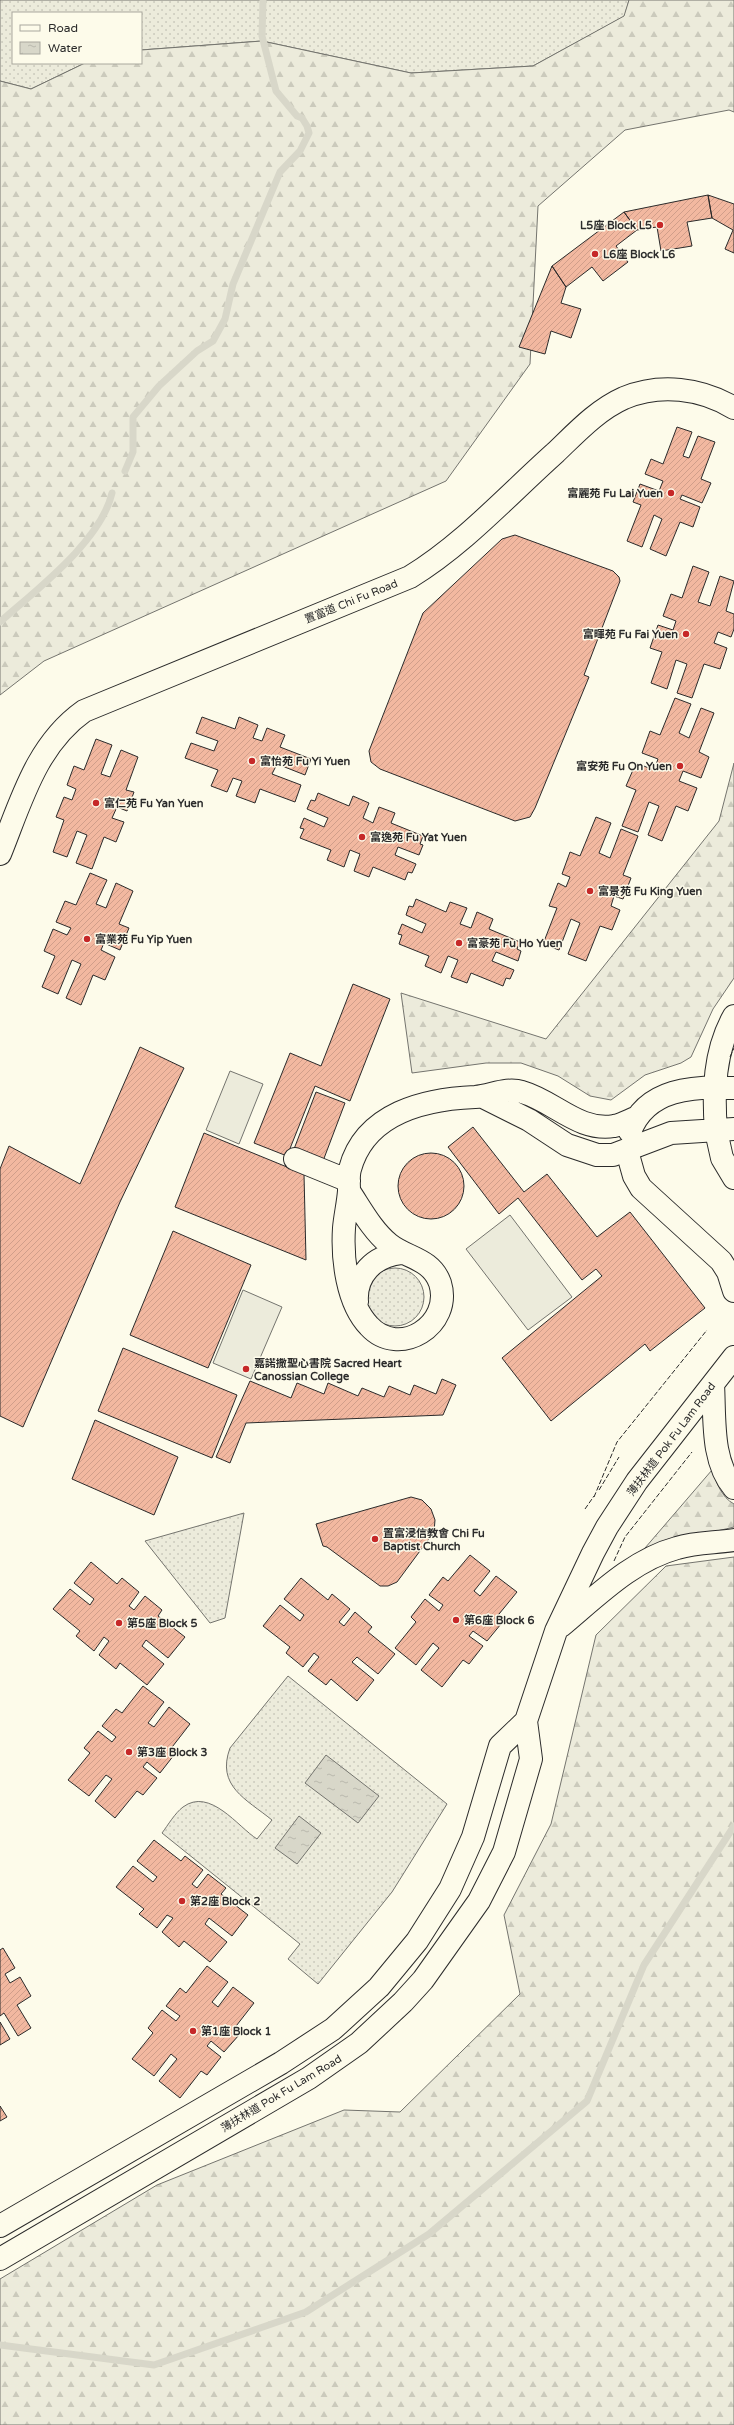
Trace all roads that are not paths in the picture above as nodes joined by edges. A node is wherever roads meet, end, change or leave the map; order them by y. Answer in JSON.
{"nodes":[{"id":1,"x":734,"y":408,"type":"edge"},
{"id":2,"x":0,"y":854,"type":"edge"},
{"id":3,"x":734,"y":1016,"type":"edge"},
{"id":4,"x":724,"y":1087,"type":"edge"},
{"id":5,"x":483,"y":1097,"type":"junction"},
{"id":6,"x":635,"y":1118,"type":"junction"},
{"id":7,"x":725,"y":1130,"type":"edge"},
{"id":8,"x":627,"y":1151,"type":"junction"},
{"id":9,"x":295,"y":1158,"type":"dead end"},
{"id":10,"x":734,"y":1178,"type":"edge"},
{"id":11,"x":349,"y":1186,"type":"junction"},
{"id":12,"x":400,"y":1253,"type":"junction"},
{"id":13,"x":734,"y":1291,"type":"edge"},
{"id":14,"x":357,"y":1306,"type":"junction"},
{"id":15,"x":734,"y":1357,"type":"edge"},
{"id":16,"x":713,"y":1384,"type":"junction"},
{"id":17,"x":734,"y":1488,"type":"edge"},
{"id":18,"x":734,"y":1540,"type":"edge"},
{"id":19,"x":556,"y":1631,"type":"junction"},
{"id":20,"x":526,"y":1721,"type":"junction"},
{"id":21,"x":0,"y":2226,"type":"edge"},
{"id":22,"x":0,"y":2259,"type":"edge"}],
"edges":[{"from":1,"to":2,"type":"main road","name":"置富道 Chi Fu Road"},
{"from":3,"to":4,"type":"main road"},
{"from":4,"to":6,"type":"main road"},
{"from":4,"to":7,"type":"main road"},
{"from":5,"to":6,"type":"main road"},
{"from":5,"to":8,"type":"main road"},
{"from":5,"to":11,"type":"main road"},
{"from":6,"to":8,"type":"main road"},
{"from":7,"to":8,"type":"main road"},
{"from":7,"to":10,"type":"main road"},
{"from":8,"to":13,"type":"main road"},
{"from":9,"to":11,"type":"main road"},
{"from":11,"to":12,"type":"main road"},
{"from":11,"to":14,"type":"main road"},
{"from":12,"to":14,"type":"main road"},
{"from":12,"to":14,"type":"main road"},
{"from":15,"to":16,"type":"main road","name":"薄扶林道 Pok Fu Lam Road"},
{"from":16,"to":17,"type":"main road"},
{"from":16,"to":19,"type":"main road","name":"薄扶林道 Pok Fu Lam Road"},
{"from":18,"to":19,"type":"main road"},
{"from":19,"to":20,"type":"main road","name":"薄扶林道 Pok Fu Lam Road"},
{"from":20,"to":21,"type":"main road","name":"薄扶林道 Pok Fu Lam Road"},
{"from":20,"to":22,"type":"main road","name":"薄扶林道 Pok Fu Lam Road"}]}
